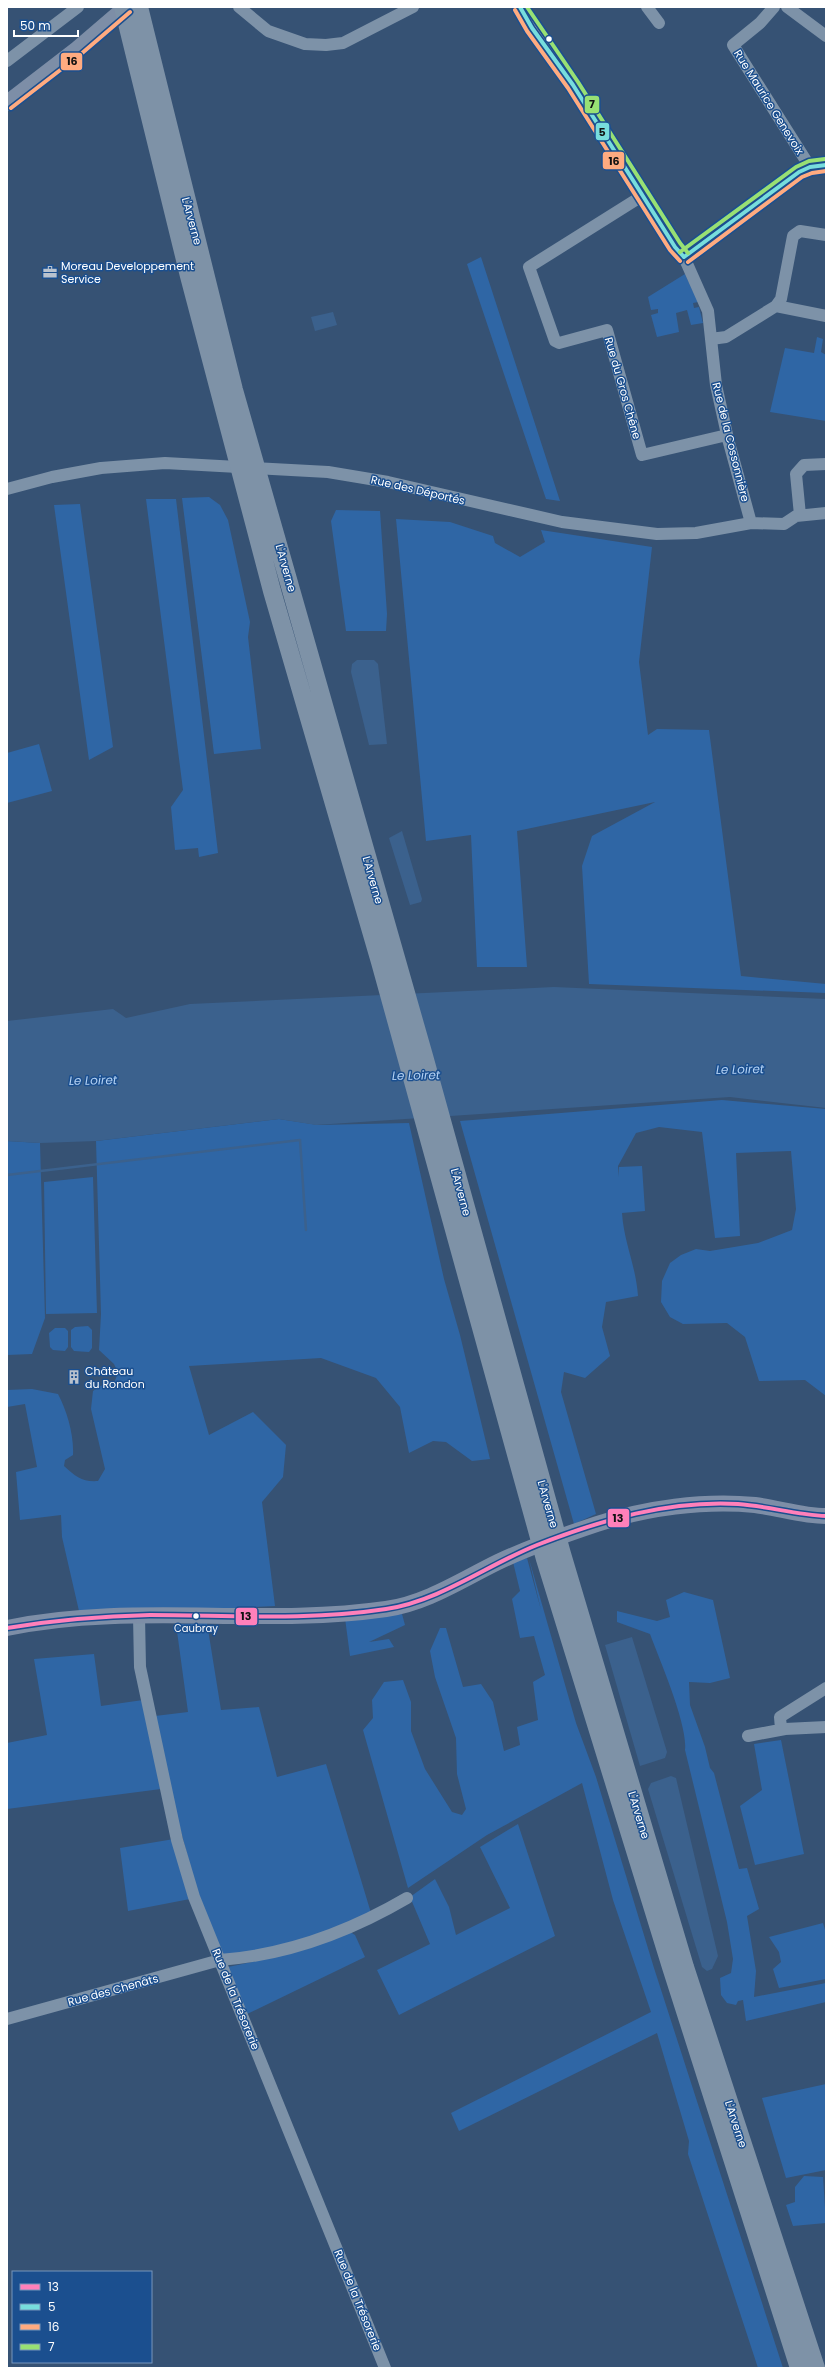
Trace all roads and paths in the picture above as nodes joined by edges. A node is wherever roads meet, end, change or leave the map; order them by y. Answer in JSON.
{"nodes":[{"id":1,"x":78,"y":7,"type":"edge"},
{"id":2,"x":124,"y":7,"type":"edge"},
{"id":3,"x":139,"y":7,"type":"edge"},
{"id":4,"x":239,"y":7,"type":"edge"},
{"id":5,"x":414,"y":7,"type":"edge"},
{"id":6,"x":520,"y":7,"type":"edge"},
{"id":7,"x":648,"y":7,"type":"edge"},
{"id":8,"x":774,"y":7,"type":"edge"},
{"id":9,"x":787,"y":7,"type":"edge"},
{"id":10,"x":659,"y":23,"type":"dead end"},
{"id":11,"x":826,"y":36,"type":"edge"},
{"id":12,"x":7,"y":62,"type":"edge"},
{"id":13,"x":7,"y":103,"type":"edge"},
{"id":14,"x":826,"y":165,"type":"edge"},
{"id":15,"x":810,"y":167,"type":"junction"},
{"id":16,"x":642,"y":196,"type":"junction"},
{"id":17,"x":826,"y":235,"type":"edge"},
{"id":18,"x":684,"y":257,"type":"junction"},
{"id":19,"x":776,"y":306,"type":"junction"},
{"id":20,"x":826,"y":316,"type":"edge"},
{"id":21,"x":711,"y":340,"type":"junction"},
{"id":22,"x":727,"y":435,"type":"junction"},
{"id":23,"x":826,"y":464,"type":"edge"},
{"id":24,"x":7,"y":490,"type":"edge"},
{"id":25,"x":826,"y":513,"type":"edge"},
{"id":26,"x":800,"y":515,"type":"junction"},
{"id":27,"x":752,"y":523,"type":"junction"},
{"id":28,"x":388,"y":959,"type":"junction"},
{"id":29,"x":440,"y":1148,"type":"junction"},
{"id":30,"x":826,"y":1516,"type":"edge"},
{"id":31,"x":139,"y":1616,"type":"junction"},
{"id":32,"x":7,"y":1628,"type":"edge"},
{"id":33,"x":826,"y":1688,"type":"edge"},
{"id":34,"x":826,"y":1727,"type":"edge"},
{"id":35,"x":781,"y":1729,"type":"junction"},
{"id":36,"x":748,"y":1736,"type":"dead end"},
{"id":37,"x":406,"y":1898,"type":"dead end"},
{"id":38,"x":220,"y":1960,"type":"junction"},
{"id":39,"x":7,"y":2019,"type":"edge"},
{"id":40,"x":385,"y":2368,"type":"edge"},
{"id":41,"x":799,"y":2368,"type":"edge"},
{"id":42,"x":816,"y":2368,"type":"edge"}],
"edges":[{"from":1,"to":12,"type":"street"},
{"from":2,"to":13,"type":"main road"},
{"from":2,"to":28,"type":"highway","name":"L'Arverne"},
{"from":3,"to":28,"type":"highway","name":"L'Arverne"},
{"from":4,"to":5,"type":"street"},
{"from":6,"to":16,"type":"street","name":"Rue de la Cossonnière"},
{"from":7,"to":10,"type":"street"},
{"from":8,"to":15,"type":"street","name":"Rue Maurice Genevoix"},
{"from":9,"to":11,"type":"street"},
{"from":14,"to":15,"type":"street"},
{"from":15,"to":18,"type":"street"},
{"from":16,"to":18,"type":"street","name":"Rue de la Cossonnière"},
{"from":16,"to":22,"type":"street","name":"Rue du Gros Chêne"},
{"from":17,"to":19,"type":"street"},
{"from":18,"to":21,"type":"street","name":"Rue de la Cossonnière"},
{"from":19,"to":20,"type":"street"},
{"from":19,"to":21,"type":"street"},
{"from":21,"to":22,"type":"street","name":"Rue de la Cossonnière"},
{"from":22,"to":27,"type":"street","name":"Rue de la Cossonnière"},
{"from":23,"to":26,"type":"street"},
{"from":24,"to":27,"type":"street","name":"Rue des Déportés"},
{"from":25,"to":26,"type":"street","name":"Rue des Déportés"},
{"from":26,"to":27,"type":"street","name":"Rue des Déportés"},
{"from":28,"to":29,"type":"highway","name":"L'Arverne"},
{"from":29,"to":41,"type":"highway","name":"L'Arverne"},
{"from":29,"to":42,"type":"highway","name":"L'Arverne"},
{"from":30,"to":31,"type":"main road"},
{"from":31,"to":32,"type":"main road"},
{"from":31,"to":38,"type":"street","name":"Rue de la Trésorerie"},
{"from":33,"to":35,"type":"street"},
{"from":34,"to":35,"type":"street"},
{"from":35,"to":36,"type":"street"},
{"from":37,"to":38,"type":"street","name":"Rue des Chenâts"},
{"from":38,"to":39,"type":"street","name":"Rue des Chenâts"},
{"from":38,"to":40,"type":"street","name":"Rue de la Trésorerie"}]}
